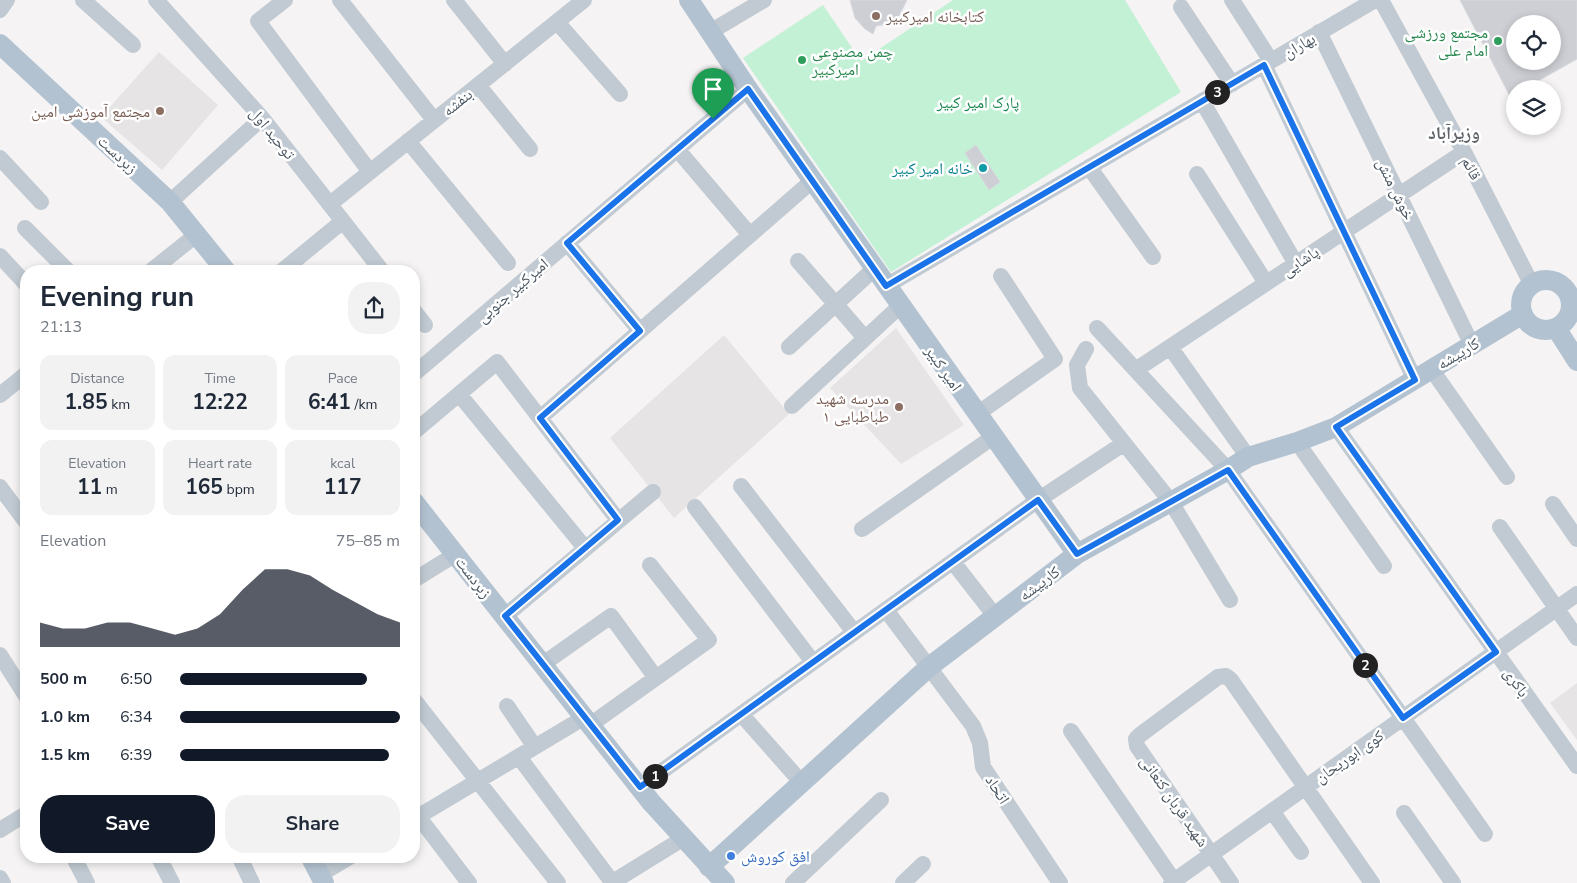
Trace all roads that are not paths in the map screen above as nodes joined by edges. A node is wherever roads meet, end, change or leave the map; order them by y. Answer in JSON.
{"nodes":[{"id":1,"x":8,"y":0,"type":"edge"},
{"id":2,"x":83,"y":0,"type":"edge"},
{"id":3,"x":156,"y":0,"type":"edge"},
{"id":4,"x":285,"y":0,"type":"edge"},
{"id":5,"x":340,"y":0,"type":"edge"},
{"id":6,"x":454,"y":0,"type":"edge"},
{"id":7,"x":584,"y":0,"type":"edge"},
{"id":8,"x":689,"y":0,"type":"edge"},
{"id":9,"x":764,"y":0,"type":"edge"},
{"id":10,"x":1232,"y":0,"type":"edge"},
{"id":11,"x":1375,"y":0,"type":"edge"},
{"id":12,"x":1381,"y":0,"type":"edge"},
{"id":13,"x":566,"y":5,"type":"edge"},
{"id":14,"x":1355,"y":5,"type":"edge"},
{"id":15,"x":1180,"y":7,"type":"dead end"},
{"id":16,"x":0,"y":10,"type":"edge"},
{"id":17,"x":557,"y":22,"type":"junction"},
{"id":18,"x":710,"y":32,"type":"junction"},
{"id":19,"x":1320,"y":32,"type":"junction"},
{"id":20,"x":0,"y":44,"type":"edge"},
{"id":21,"x":133,"y":45,"type":"dead end"},
{"id":22,"x":1268,"y":63,"type":"junction"},
{"id":23,"x":505,"y":64,"type":"junction"},
{"id":24,"x":1232,"y":84,"type":"junction"},
{"id":25,"x":478,"y":85,"type":"junction"},
{"id":26,"x":748,"y":89,"type":"junction"},
{"id":27,"x":620,"y":94,"type":"dead end"},
{"id":28,"x":1202,"y":101,"type":"junction"},
{"id":29,"x":262,"y":118,"type":"junction"},
{"id":30,"x":434,"y":120,"type":"junction"},
{"id":31,"x":408,"y":141,"type":"junction"},
{"id":32,"x":530,"y":149,"type":"dead end"},
{"id":33,"x":677,"y":150,"type":"junction"},
{"id":34,"x":1464,"y":152,"type":"junction"},
{"id":35,"x":0,"y":158,"type":"edge"},
{"id":36,"x":1089,"y":167,"type":"junction"},
{"id":37,"x":370,"y":172,"type":"junction"},
{"id":38,"x":1197,"y":174,"type":"dead end"},
{"id":39,"x":812,"y":181,"type":"junction"},
{"id":40,"x":1399,"y":195,"type":"junction"},
{"id":41,"x":41,"y":202,"type":"dead end"},
{"id":42,"x":170,"y":202,"type":"junction"},
{"id":43,"x":330,"y":204,"type":"junction"},
{"id":44,"x":343,"y":221,"type":"junction"},
{"id":45,"x":25,"y":228,"type":"dead end"},
{"id":46,"x":1344,"y":232,"type":"junction"},
{"id":47,"x":196,"y":235,"type":"junction"},
{"id":48,"x":750,"y":235,"type":"junction"},
{"id":49,"x":567,"y":243,"type":"junction"},
{"id":50,"x":0,"y":256,"type":"edge"},
{"id":51,"x":1153,"y":257,"type":"dead end"},
{"id":52,"x":798,"y":261,"type":"dead end"},
{"id":53,"x":508,"y":263,"type":"dead end"},
{"id":54,"x":1296,"y":264,"type":"junction"},
{"id":55,"x":62,"y":265,"type":"edge"},
{"id":56,"x":158,"y":265,"type":"edge"},
{"id":57,"x":221,"y":265,"type":"edge"},
{"id":58,"x":289,"y":265,"type":"edge"},
{"id":59,"x":377,"y":265,"type":"edge"},
{"id":60,"x":874,"y":269,"type":"junction"},
{"id":61,"x":1002,"y":276,"type":"dead end"},
{"id":62,"x":20,"y":278,"type":"edge"},
{"id":63,"x":1266,"y":283,"type":"junction"},
{"id":64,"x":1532,"y":285,"type":"junction"},
{"id":65,"x":886,"y":286,"type":"junction"},
{"id":66,"x":1571,"y":286,"type":"edge"},
{"id":67,"x":836,"y":304,"type":"junction"},
{"id":68,"x":900,"y":306,"type":"junction"},
{"id":69,"x":1523,"y":314,"type":"junction"},
{"id":70,"x":420,"y":319,"type":"edge"},
{"id":71,"x":425,"y":325,"type":"dead end"},
{"id":72,"x":1097,"y":328,"type":"dead end"},
{"id":73,"x":1556,"y":328,"type":"junction"},
{"id":74,"x":640,"y":331,"type":"junction"},
{"id":75,"x":865,"y":338,"type":"junction"},
{"id":76,"x":1472,"y":345,"type":"junction"},
{"id":77,"x":789,"y":347,"type":"dead end"},
{"id":78,"x":1086,"y":348,"type":"dead end"},
{"id":79,"x":1170,"y":348,"type":"junction"},
{"id":80,"x":1577,"y":360,"type":"edge"},
{"id":81,"x":420,"y":369,"type":"edge"},
{"id":82,"x":1137,"y":370,"type":"junction"},
{"id":83,"x":1423,"y":375,"type":"junction"},
{"id":84,"x":20,"y":379,"type":"edge"},
{"id":85,"x":459,"y":394,"type":"junction"},
{"id":86,"x":0,"y":395,"type":"edge"},
{"id":87,"x":792,"y":406,"type":"dead end"},
{"id":88,"x":977,"y":414,"type":"junction"},
{"id":89,"x":540,"y":418,"type":"junction"},
{"id":90,"x":420,"y":427,"type":"edge"},
{"id":91,"x":1336,"y":427,"type":"junction"},
{"id":92,"x":993,"y":437,"type":"junction"},
{"id":93,"x":1297,"y":442,"type":"junction"},
{"id":94,"x":1123,"y":444,"type":"junction"},
{"id":95,"x":1248,"y":457,"type":"junction"},
{"id":96,"x":1228,"y":470,"type":"junction"},
{"id":97,"x":1507,"y":477,"type":"dead end"},
{"id":98,"x":0,"y":486,"type":"edge"},
{"id":99,"x":742,"y":486,"type":"dead end"},
{"id":100,"x":653,"y":492,"type":"dead end"},
{"id":101,"x":1038,"y":500,"type":"junction"},
{"id":102,"x":1171,"y":502,"type":"junction"},
{"id":103,"x":1553,"y":504,"type":"dead end"},
{"id":104,"x":695,"y":507,"type":"dead end"},
{"id":105,"x":420,"y":509,"type":"edge"},
{"id":106,"x":20,"y":514,"type":"edge"},
{"id":107,"x":618,"y":520,"type":"junction"},
{"id":108,"x":1500,"y":526,"type":"dead end"},
{"id":109,"x":862,"y":529,"type":"dead end"},
{"id":110,"x":1577,"y":539,"type":"edge"},
{"id":111,"x":586,"y":548,"type":"junction"},
{"id":112,"x":456,"y":554,"type":"junction"},
{"id":113,"x":1077,"y":554,"type":"junction"},
{"id":114,"x":953,"y":562,"type":"junction"},
{"id":115,"x":650,"y":565,"type":"dead end"},
{"id":116,"x":1384,"y":566,"type":"dead end"},
{"id":117,"x":420,"y":576,"type":"edge"},
{"id":118,"x":1577,"y":594,"type":"edge"},
{"id":119,"x":1230,"y":600,"type":"dead end"},
{"id":120,"x":1556,"y":609,"type":"junction"},
{"id":121,"x":886,"y":610,"type":"junction"},
{"id":122,"x":505,"y":616,"type":"junction"},
{"id":123,"x":996,"y":616,"type":"junction"},
{"id":124,"x":854,"y":632,"type":"junction"},
{"id":125,"x":1577,"y":638,"type":"edge"},
{"id":126,"x":1496,"y":652,"type":"junction"},
{"id":127,"x":0,"y":656,"type":"edge"},
{"id":128,"x":813,"y":662,"type":"junction"},
{"id":129,"x":543,"y":664,"type":"junction"},
{"id":130,"x":929,"y":667,"type":"junction"},
{"id":131,"x":656,"y":678,"type":"junction"},
{"id":132,"x":20,"y":687,"type":"edge"},
{"id":133,"x":507,"y":706,"type":"dead end"},
{"id":134,"x":420,"y":708,"type":"edge"},
{"id":135,"x":741,"y":714,"type":"junction"},
{"id":136,"x":1403,"y":718,"type":"junction"},
{"id":137,"x":588,"y":721,"type":"junction"},
{"id":138,"x":1071,"y":731,"type":"dead end"},
{"id":139,"x":535,"y":747,"type":"junction"},
{"id":140,"x":519,"y":756,"type":"junction"},
{"id":141,"x":1577,"y":766,"type":"edge"},
{"id":142,"x":478,"y":781,"type":"junction"},
{"id":143,"x":802,"y":783,"type":"junction"},
{"id":144,"x":640,"y":787,"type":"junction"},
{"id":145,"x":1306,"y":787,"type":"junction"},
{"id":146,"x":881,"y":800,"type":"dead end"},
{"id":147,"x":1272,"y":811,"type":"junction"},
{"id":148,"x":1404,"y":813,"type":"dead end"},
{"id":149,"x":420,"y":816,"type":"edge"},
{"id":150,"x":20,"y":818,"type":"edge"},
{"id":151,"x":420,"y":823,"type":"edge"},
{"id":152,"x":0,"y":830,"type":"edge"},
{"id":153,"x":1485,"y":834,"type":"dead end"},
{"id":154,"x":684,"y":838,"type":"junction"},
{"id":155,"x":1301,"y":852,"type":"dead end"},
{"id":156,"x":1212,"y":854,"type":"junction"},
{"id":157,"x":77,"y":863,"type":"edge"},
{"id":158,"x":162,"y":863,"type":"edge"},
{"id":159,"x":242,"y":863,"type":"edge"},
{"id":160,"x":314,"y":863,"type":"edge"},
{"id":161,"x":342,"y":863,"type":"edge"},
{"id":162,"x":923,"y":864,"type":"dead end"},
{"id":163,"x":709,"y":866,"type":"junction"},
{"id":164,"x":0,"y":878,"type":"edge"},
{"id":165,"x":322,"y":879,"type":"edge"},
{"id":166,"x":1172,"y":882,"type":"edge"},
{"id":167,"x":3,"y":883,"type":"edge"},
{"id":168,"x":87,"y":883,"type":"edge"},
{"id":169,"x":172,"y":883,"type":"edge"},
{"id":170,"x":252,"y":883,"type":"edge"},
{"id":171,"x":468,"y":883,"type":"edge"},
{"id":172,"x":558,"y":883,"type":"edge"},
{"id":173,"x":612,"y":883,"type":"edge"},
{"id":174,"x":725,"y":883,"type":"edge"},
{"id":175,"x":793,"y":883,"type":"edge"},
{"id":176,"x":903,"y":883,"type":"edge"},
{"id":177,"x":1060,"y":883,"type":"edge"},
{"id":178,"x":1231,"y":883,"type":"edge"},
{"id":179,"x":1372,"y":883,"type":"edge"},
{"id":180,"x":1453,"y":883,"type":"edge"}],
"edges":[{"from":1,"to":16,"type":"street"},
{"from":2,"to":21,"type":"street"},
{"from":3,"to":29,"type":"street","name":"توحید اول"},
{"from":4,"to":37,"type":"street"},
{"from":5,"to":30,"type":"street"},
{"from":6,"to":23,"type":"street"},
{"from":7,"to":13,"type":"street","name":"بنفشه"},
{"from":8,"to":18,"type":"main road","name":"امیر کبیر"},
{"from":9,"to":18,"type":"street"},
{"from":10,"to":22,"type":"street"},
{"from":11,"to":14,"type":"street","name":"بهاران"},
{"from":12,"to":34,"type":"street","name":"قائم"},
{"from":13,"to":17,"type":"street","name":"بنفشه"},
{"from":14,"to":19,"type":"street","name":"بهاران"},
{"from":15,"to":24,"type":"street"},
{"from":17,"to":23,"type":"street","name":"بنفشه"},
{"from":17,"to":27,"type":"street"},
{"from":18,"to":26,"type":"main road","name":"امیر کبیر"},
{"from":19,"to":22,"type":"street","name":"بهاران"},
{"from":19,"to":40,"type":"street","name":"خوش منش"},
{"from":20,"to":42,"type":"main road","name":"زبردست"},
{"from":22,"to":24,"type":"street","name":"بهاران"},
{"from":22,"to":46,"type":"street"},
{"from":23,"to":25,"type":"street","name":"بنفشه"},
{"from":24,"to":28,"type":"street","name":"بهاران"},
{"from":25,"to":30,"type":"street","name":"بنفشه"},
{"from":25,"to":32,"type":"street"},
{"from":26,"to":33,"type":"street","name":"امیرکبیر جنوبی"},
{"from":26,"to":39,"type":"main road","name":"امیر کبیر"},
{"from":28,"to":36,"type":"street","name":"بهاران"},
{"from":28,"to":54,"type":"street"},
{"from":29,"to":42,"type":"street"},
{"from":29,"to":43,"type":"street","name":"توحید اول"},
{"from":30,"to":31,"type":"street","name":"بنفشه"},
{"from":31,"to":37,"type":"street","name":"بنفشه"},
{"from":31,"to":53,"type":"street"},
{"from":33,"to":48,"type":"street"},
{"from":33,"to":49,"type":"street","name":"امیرکبیر جنوبی"},
{"from":34,"to":40,"type":"street","name":"پاشایی"},
{"from":34,"to":64,"type":"street","name":"قائم"},
{"from":35,"to":41,"type":"street"},
{"from":36,"to":51,"type":"street"},
{"from":36,"to":65,"type":"street","name":"بهاران"},
{"from":37,"to":43,"type":"street","name":"بنفشه"},
{"from":38,"to":63,"type":"street"},
{"from":39,"to":48,"type":"street"},
{"from":39,"to":60,"type":"main road","name":"امیر کبیر"},
{"from":40,"to":46,"type":"street","name":"پاشایی"},
{"from":40,"to":76,"type":"street","name":"خوش منش"},
{"from":42,"to":47,"type":"main road","name":"زبردست"},
{"from":43,"to":44,"type":"street","name":"توحید اول"},
{"from":44,"to":58,"type":"street"},
{"from":44,"to":59,"type":"street","name":"توحید اول"},
{"from":45,"to":55,"type":"street"},
{"from":46,"to":54,"type":"street","name":"پاشایی"},
{"from":46,"to":83,"type":"street"},
{"from":47,"to":56,"type":"street"},
{"from":47,"to":57,"type":"main road","name":"زبردست"},
{"from":48,"to":74,"type":"street"},
{"from":49,"to":74,"type":"street"},
{"from":49,"to":81,"type":"street","name":"امیرکبیر جنوبی"},
{"from":50,"to":62,"type":"street"},
{"from":52,"to":67,"type":"street"},
{"from":54,"to":63,"type":"street","name":"پاشایی"},
{"from":60,"to":65,"type":"main road","name":"امیر کبیر"},
{"from":60,"to":67,"type":"street"},
{"from":61,"to":88,"type":"street"},
{"from":63,"to":79,"type":"street","name":"پاشایی"},
{"from":64,"to":66,"type":"main road"},
{"from":64,"to":69,"type":"main road"},
{"from":65,"to":68,"type":"main road","name":"امیر کبیر"},
{"from":66,"to":73,"type":"main road"},
{"from":67,"to":75,"type":"street"},
{"from":67,"to":77,"type":"street"},
{"from":68,"to":75,"type":"street"},
{"from":68,"to":88,"type":"main road","name":"امیر کبیر"},
{"from":69,"to":73,"type":"main road"},
{"from":69,"to":76,"type":"main road","name":"کارپیشه"},
{"from":70,"to":71,"type":"street"},
{"from":72,"to":82,"type":"street"},
{"from":73,"to":80,"type":"main road"},
{"from":74,"to":89,"type":"street"},
{"from":75,"to":87,"type":"street"},
{"from":76,"to":83,"type":"main road","name":"کارپیشه"},
{"from":78,"to":94,"type":"street"},
{"from":79,"to":82,"type":"street","name":"پاشایی"},
{"from":79,"to":95,"type":"street"},
{"from":82,"to":96,"type":"street"},
{"from":83,"to":91,"type":"main road","name":"کارپیشه"},
{"from":83,"to":97,"type":"street"},
{"from":84,"to":86,"type":"street"},
{"from":85,"to":89,"type":"street"},
{"from":85,"to":90,"type":"street"},
{"from":85,"to":111,"type":"street"},
{"from":88,"to":92,"type":"main road","name":"امیر کبیر"},
{"from":89,"to":107,"type":"street"},
{"from":91,"to":93,"type":"main road","name":"کارپیشه"},
{"from":91,"to":126,"type":"street","name":"باکری"},
{"from":92,"to":101,"type":"main road","name":"امیر کبیر"},
{"from":92,"to":109,"type":"street"},
{"from":93,"to":95,"type":"main road","name":"کارپیشه"},
{"from":93,"to":116,"type":"street"},
{"from":94,"to":101,"type":"street"},
{"from":94,"to":102,"type":"street"},
{"from":95,"to":96,"type":"main road","name":"کارپیشه"},
{"from":96,"to":102,"type":"main road","name":"کارپیشه"},
{"from":96,"to":136,"type":"street"},
{"from":98,"to":106,"type":"street"},
{"from":99,"to":124,"type":"street"},
{"from":100,"to":107,"type":"street"},
{"from":101,"to":113,"type":"main road","name":"امیر کبیر"},
{"from":101,"to":114,"type":"street"},
{"from":102,"to":113,"type":"main road","name":"کارپیشه"},
{"from":102,"to":119,"type":"street"},
{"from":103,"to":110,"type":"street"},
{"from":104,"to":128,"type":"street"},
{"from":105,"to":112,"type":"main road","name":"زبردست"},
{"from":107,"to":111,"type":"street"},
{"from":108,"to":120,"type":"street"},
{"from":111,"to":122,"type":"street"},
{"from":112,"to":117,"type":"street"},
{"from":112,"to":122,"type":"main road","name":"زبردست"},
{"from":113,"to":123,"type":"main road","name":"کارپیشه"},
{"from":114,"to":121,"type":"street"},
{"from":114,"to":123,"type":"street"},
{"from":115,"to":131,"type":"street"},
{"from":118,"to":120,"type":"street","name":"کوی ابوریحان"},
{"from":120,"to":125,"type":"street"},
{"from":120,"to":126,"type":"street","name":"کوی ابوریحان"},
{"from":121,"to":124,"type":"street"},
{"from":121,"to":130,"type":"street","name":"اتحاد"},
{"from":122,"to":129,"type":"main road","name":"زبردست"},
{"from":123,"to":130,"type":"main road","name":"کارپیشه"},
{"from":124,"to":128,"type":"street"},
{"from":126,"to":136,"type":"street","name":"کوی ابوریحان"},
{"from":126,"to":141,"type":"street","name":"باکری"},
{"from":127,"to":132,"type":"street"},
{"from":128,"to":135,"type":"street"},
{"from":129,"to":131,"type":"street"},
{"from":129,"to":137,"type":"main road","name":"زبردست"},
{"from":130,"to":143,"type":"main road","name":"کارپیشه"},
{"from":130,"to":177,"type":"street","name":"اتحاد"},
{"from":131,"to":137,"type":"street"},
{"from":133,"to":139,"type":"street"},
{"from":134,"to":142,"type":"street"},
{"from":135,"to":143,"type":"street"},
{"from":135,"to":144,"type":"street"},
{"from":136,"to":145,"type":"street","name":"کوی ابوریحان"},
{"from":136,"to":153,"type":"street"},
{"from":137,"to":139,"type":"street"},
{"from":137,"to":144,"type":"main road","name":"زبردست"},
{"from":138,"to":166,"type":"street"},
{"from":139,"to":140,"type":"street"},
{"from":140,"to":142,"type":"street"},
{"from":140,"to":173,"type":"street"},
{"from":142,"to":149,"type":"street"},
{"from":142,"to":172,"type":"street"},
{"from":143,"to":163,"type":"main road","name":"کارپیشه"},
{"from":144,"to":154,"type":"main road","name":"زبردست"},
{"from":145,"to":147,"type":"street","name":"کوی ابوریحان"},
{"from":145,"to":156,"type":"street","name":"شهید قربان کنعانی"},
{"from":145,"to":179,"type":"street"},
{"from":146,"to":175,"type":"street"},
{"from":147,"to":155,"type":"street"},
{"from":147,"to":156,"type":"street","name":"کوی ابوریحان"},
{"from":148,"to":180,"type":"street"},
{"from":150,"to":152,"type":"street"},
{"from":151,"to":171,"type":"street"},
{"from":154,"to":163,"type":"main road","name":"زبردست"},
{"from":154,"to":173,"type":"street"},
{"from":156,"to":166,"type":"street","name":"کوی ابوریحان"},
{"from":156,"to":178,"type":"street"},
{"from":157,"to":168,"type":"street"},
{"from":158,"to":169,"type":"street"},
{"from":159,"to":170,"type":"street"},
{"from":160,"to":165,"type":"main road"},
{"from":161,"to":165,"type":"street"},
{"from":162,"to":176,"type":"street"},
{"from":163,"to":174,"type":"main road","name":"زبردست"},
{"from":164,"to":167,"type":"street"}]}
